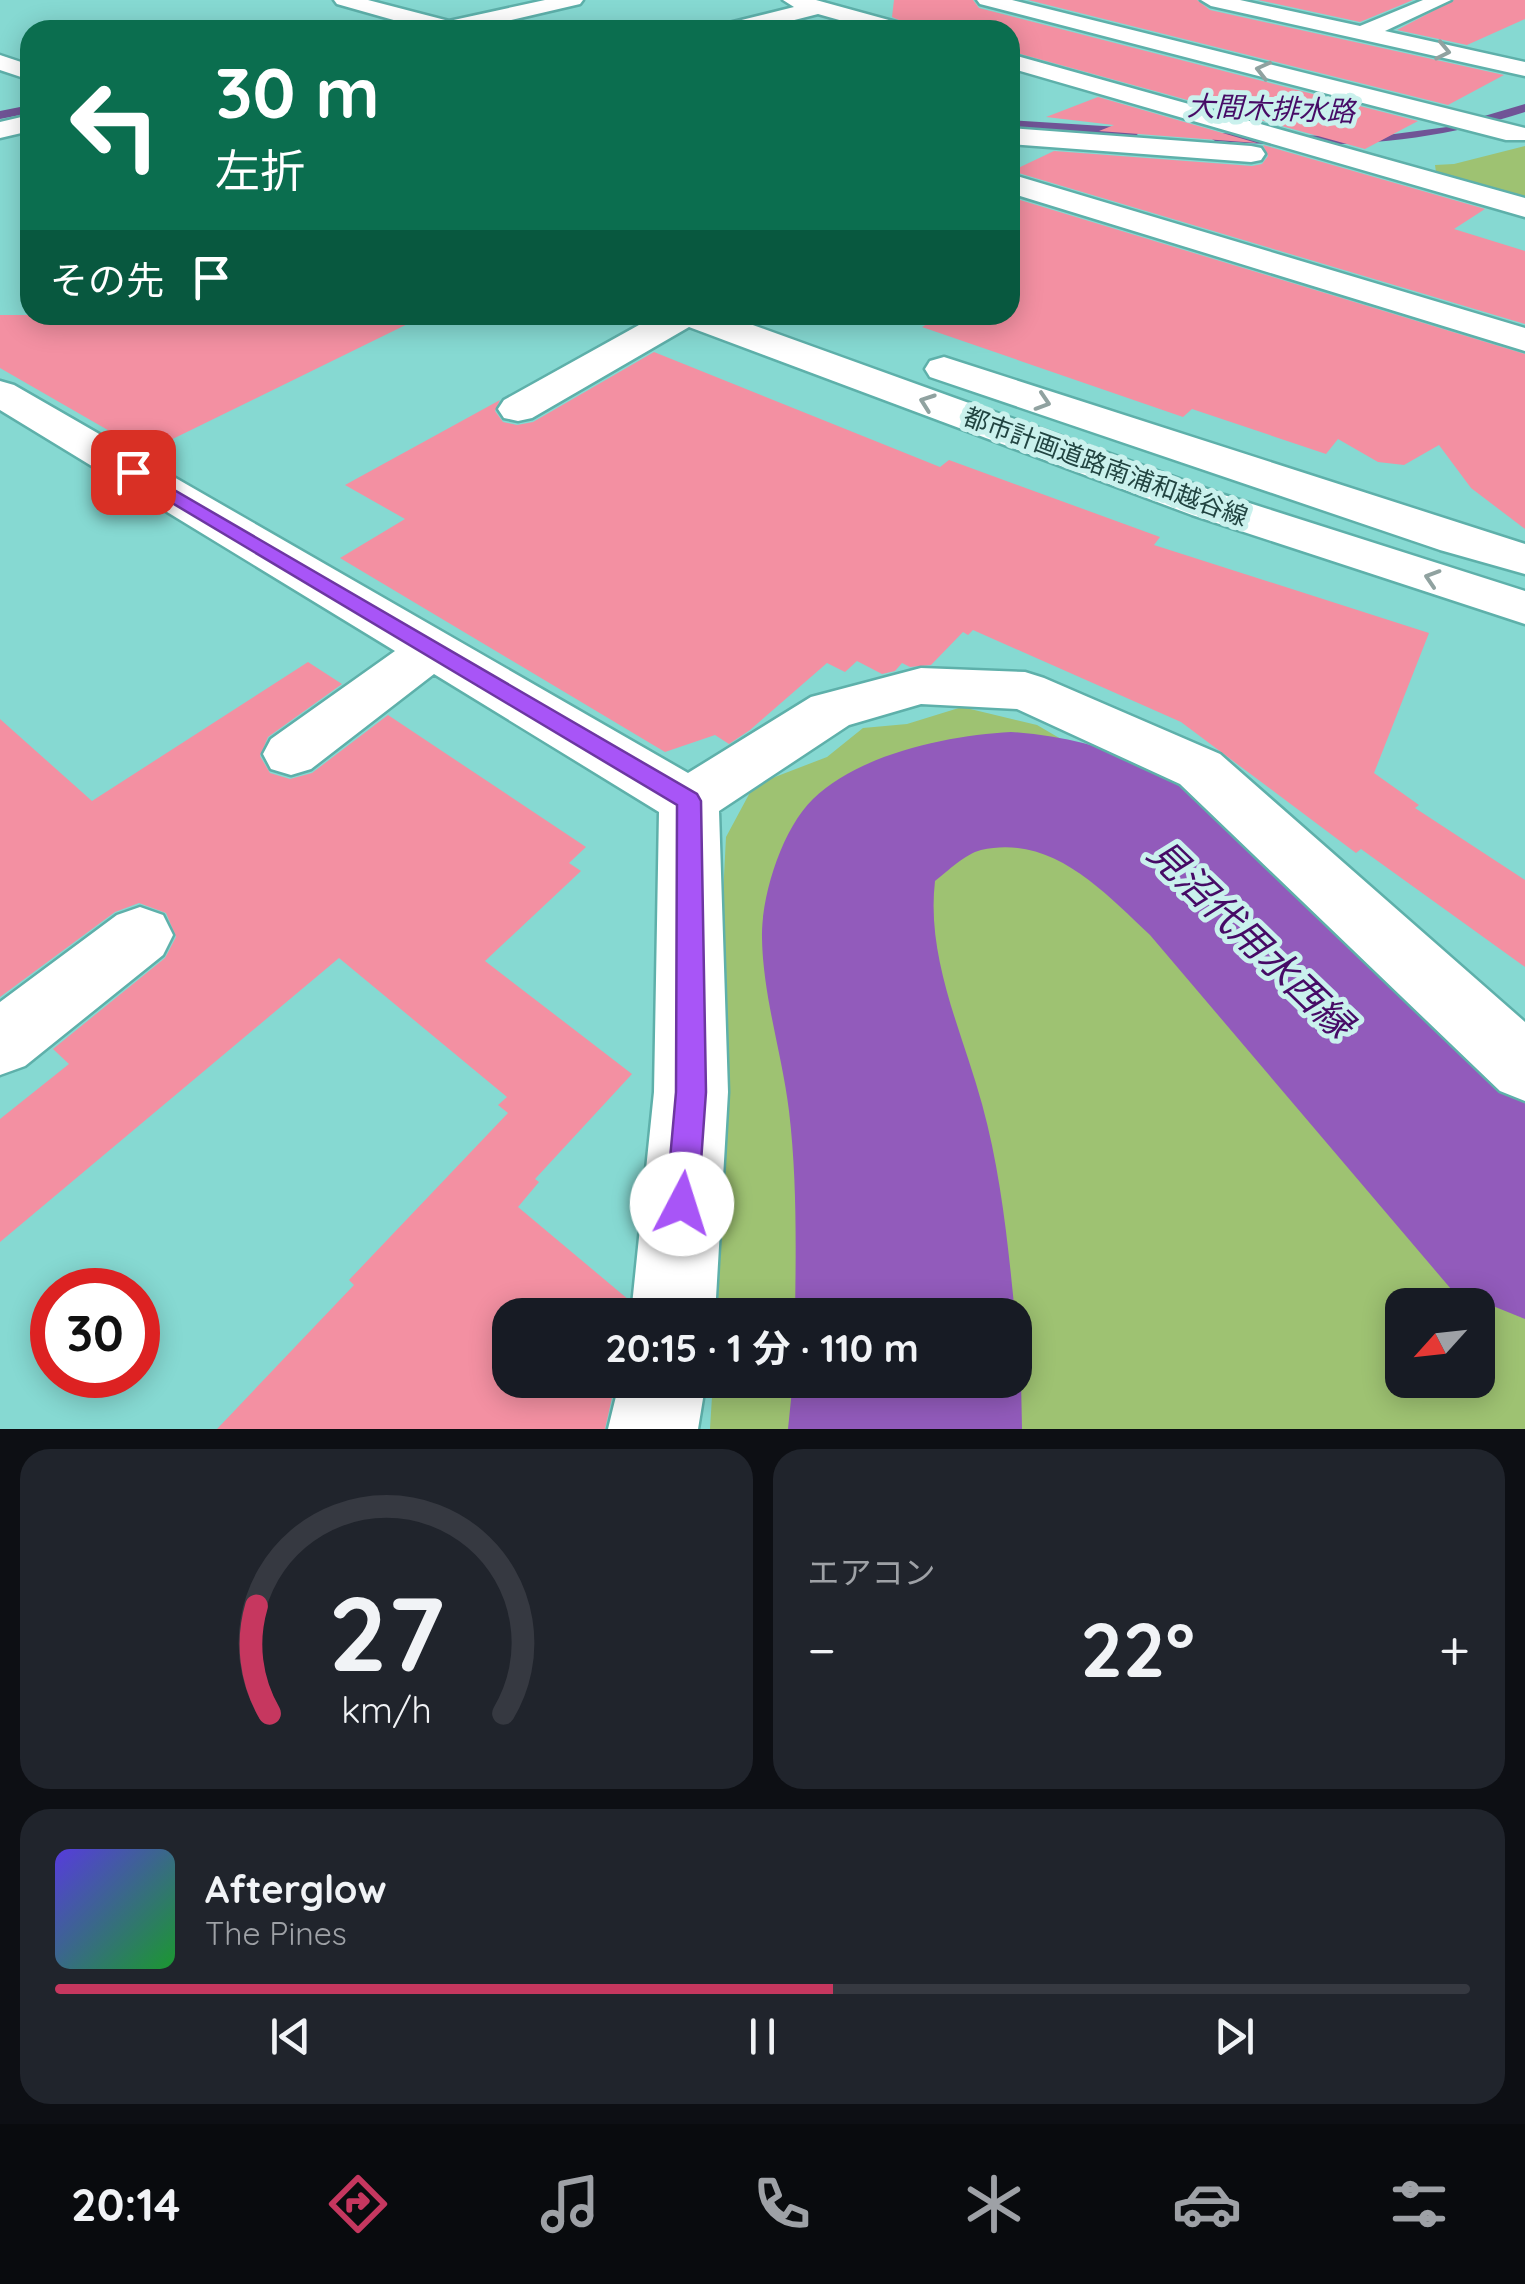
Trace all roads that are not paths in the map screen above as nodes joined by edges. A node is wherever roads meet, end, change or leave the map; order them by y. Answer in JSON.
{"nodes":[{"id":1,"x":344,"y":0,"type":"edge"},
{"id":2,"x":570,"y":0,"type":"edge"},
{"id":3,"x":793,"y":0,"type":"edge"},
{"id":4,"x":987,"y":0,"type":"edge"},
{"id":5,"x":1211,"y":0,"type":"edge"},
{"id":6,"x":1439,"y":0,"type":"edge"},
{"id":7,"x":818,"y":7,"type":"junction"},
{"id":8,"x":1108,"y":11,"type":"dead end"},
{"id":9,"x":502,"y":16,"type":"junction"},
{"id":10,"x":406,"y":17,"type":"junction"},
{"id":11,"x":388,"y":20,"type":"edge"},
{"id":12,"x":419,"y":20,"type":"edge"},
{"id":13,"x":482,"y":20,"type":"edge"},
{"id":14,"x":523,"y":20,"type":"edge"},
{"id":15,"x":768,"y":20,"type":"edge"},
{"id":16,"x":861,"y":20,"type":"edge"},
{"id":17,"x":1074,"y":22,"type":"junction"},
{"id":18,"x":1362,"y":33,"type":"junction"},
{"id":19,"x":1020,"y":40,"type":"edge"},
{"id":20,"x":1020,"y":64,"type":"edge"},
{"id":21,"x":1513,"y":84,"type":"edge"},
{"id":22,"x":1452,"y":118,"type":"junction"},
{"id":23,"x":1513,"y":131,"type":"edge"},
{"id":24,"x":1267,"y":135,"type":"junction"},
{"id":25,"x":1020,"y":136,"type":"edge"},
{"id":26,"x":1372,"y":142,"type":"junction"},
{"id":27,"x":1020,"y":185,"type":"edge"},
{"id":28,"x":1525,"y":208,"type":"edge"},
{"id":29,"x":669,"y":325,"type":"edge"},
{"id":30,"x":715,"y":325,"type":"edge"},
{"id":31,"x":815,"y":325,"type":"edge"},
{"id":32,"x":1522,"y":337,"type":"edge"},
{"id":33,"x":0,"y":393,"type":"edge"},
{"id":34,"x":518,"y":409,"type":"dead end"},
{"id":35,"x":1525,"y":558,"type":"edge"},
{"id":36,"x":1525,"y":608,"type":"edge"},
{"id":37,"x":433,"y":649,"type":"junction"},
{"id":38,"x":291,"y":754,"type":"dead end"},
{"id":39,"x":689,"y":801,"type":"junction"},
{"id":40,"x":140,"y":935,"type":"dead end"},
{"id":41,"x":0,"y":1044,"type":"edge"},
{"id":42,"x":1525,"y":1068,"type":"edge"},
{"id":43,"x":674,"y":1298,"type":"edge"},
{"id":44,"x":659,"y":1398,"type":"edge"},
{"id":45,"x":653,"y":1429,"type":"edge"}],
"edges":[{"from":1,"to":10,"type":"street"},
{"from":2,"to":9,"type":"street"},
{"from":3,"to":7,"type":"street"},
{"from":4,"to":17,"type":"street"},
{"from":5,"to":18,"type":"street"},
{"from":6,"to":18,"type":"street"},
{"from":7,"to":15,"type":"street"},
{"from":7,"to":16,"type":"street"},
{"from":8,"to":17,"type":"street"},
{"from":9,"to":13,"type":"street"},
{"from":9,"to":14,"type":"street"},
{"from":10,"to":11,"type":"street"},
{"from":10,"to":12,"type":"street"},
{"from":17,"to":19,"type":"street"},
{"from":22,"to":17,"type":"street","one_way":true},
{"from":18,"to":21,"type":"street","one_way":true},
{"from":20,"to":24,"type":"street"},
{"from":21,"to":22,"type":"street"},
{"from":22,"to":23,"type":"street"},
{"from":22,"to":26,"type":"street"},
{"from":23,"to":26,"type":"street"},
{"from":24,"to":26,"type":"street"},
{"from":24,"to":26,"type":"street"},
{"from":25,"to":26,"type":"street"},
{"from":26,"to":28,"type":"street"},
{"from":27,"to":32,"type":"street"},
{"from":29,"to":34,"type":"street"},
{"from":36,"to":30,"type":"street","name":"都市計画道路南浦和越谷線","one_way":true},
{"from":31,"to":35,"type":"street","name":"都市計画道路南浦和越谷線","one_way":true},
{"from":33,"to":37,"type":"street"},
{"from":37,"to":38,"type":"street"},
{"from":37,"to":39,"type":"street"},
{"from":39,"to":42,"type":"street"},
{"from":39,"to":43,"type":"street"},
{"from":40,"to":41,"type":"street"},
{"from":44,"to":45,"type":"street"}]}
